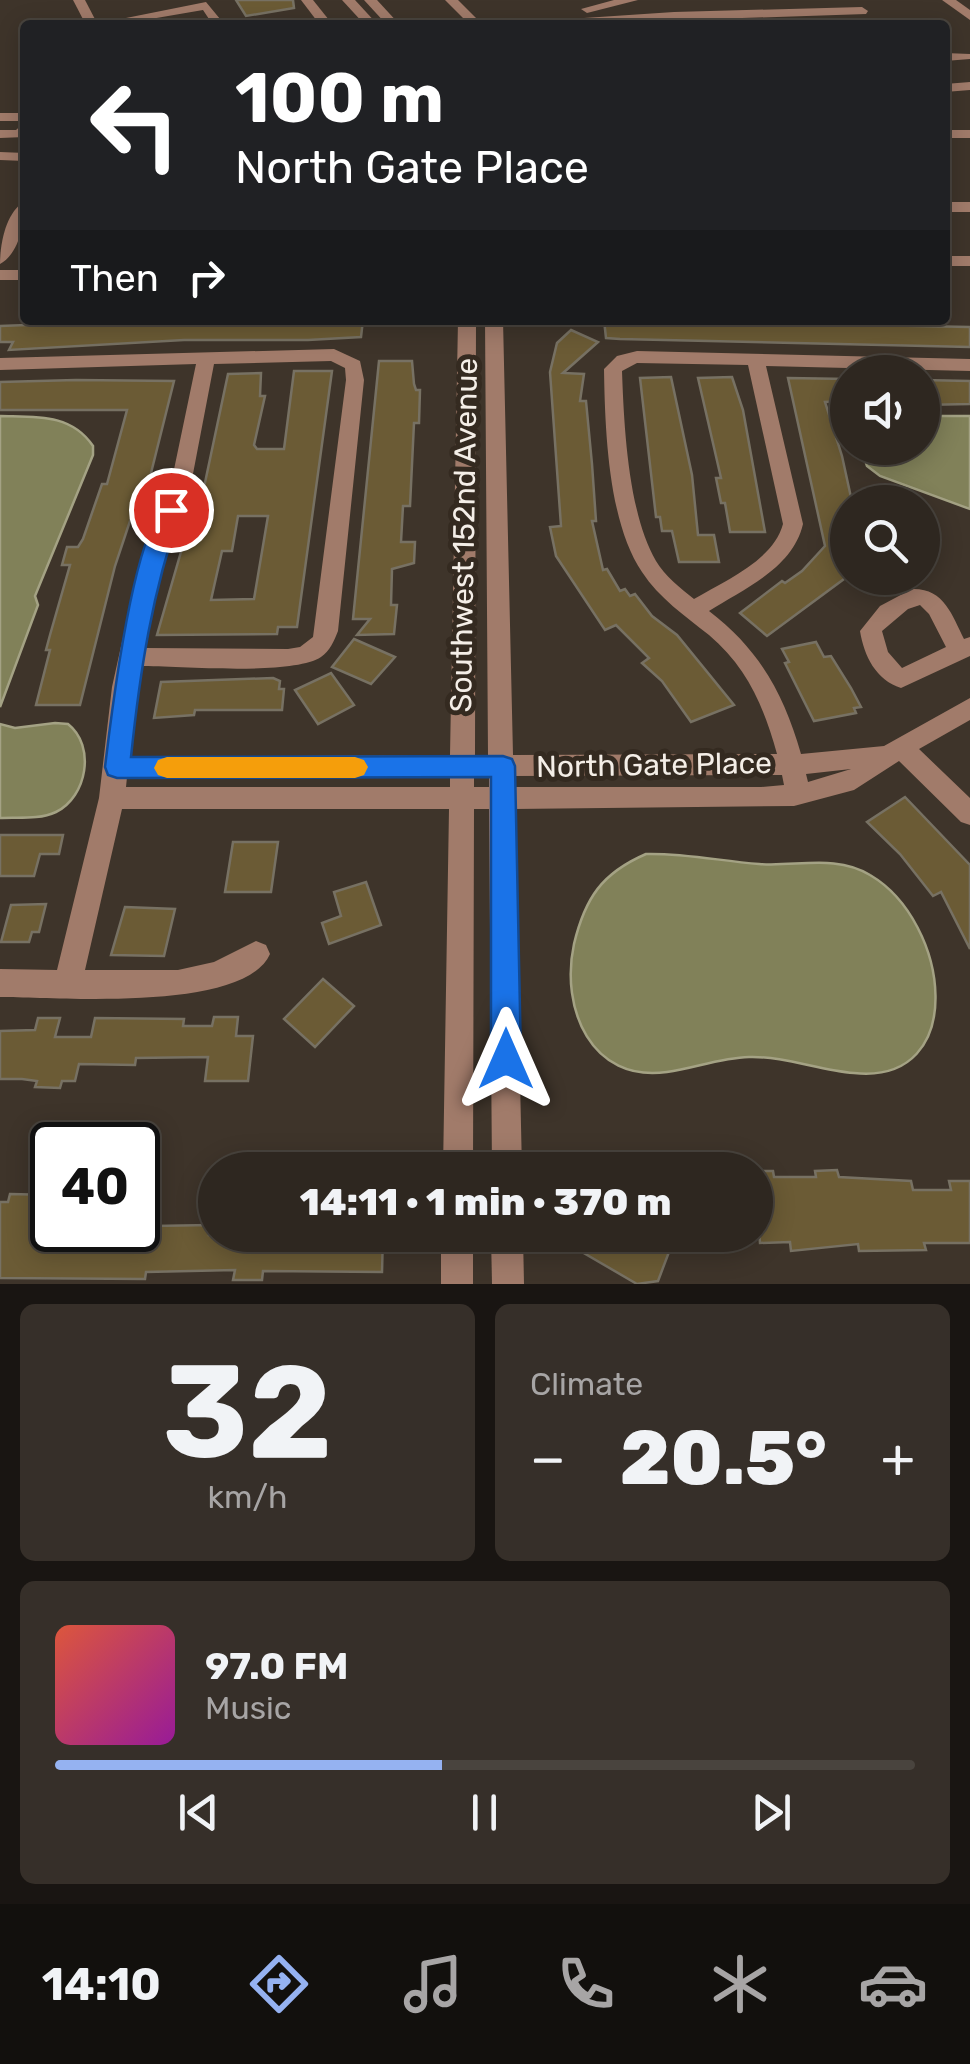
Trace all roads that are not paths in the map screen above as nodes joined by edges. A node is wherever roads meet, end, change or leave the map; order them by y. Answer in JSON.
{"nodes":[{"id":1,"x":308,"y":0,"type":"edge"},
{"id":2,"x":348,"y":0,"type":"edge"},
{"id":3,"x":370,"y":0,"type":"edge"},
{"id":4,"x":451,"y":0,"type":"edge"},
{"id":5,"x":632,"y":0,"type":"edge"},
{"id":6,"x":720,"y":0,"type":"edge"},
{"id":7,"x":845,"y":0,"type":"edge"},
{"id":8,"x":948,"y":0,"type":"edge"},
{"id":9,"x":804,"y":12,"type":"junction"},
{"id":10,"x":968,"y":13,"type":"edge"},
{"id":11,"x":133,"y":20,"type":"edge"},
{"id":12,"x":215,"y":20,"type":"edge"},
{"id":13,"x":323,"y":20,"type":"edge"},
{"id":14,"x":367,"y":20,"type":"edge"},
{"id":15,"x":389,"y":20,"type":"edge"},
{"id":16,"x":472,"y":20,"type":"edge"},
{"id":17,"x":563,"y":20,"type":"edge"},
{"id":18,"x":731,"y":20,"type":"edge"},
{"id":19,"x":950,"y":57,"type":"edge"},
{"id":20,"x":965,"y":57,"type":"dead end"},
{"id":21,"x":20,"y":217,"type":"edge"},
{"id":22,"x":0,"y":259,"type":"edge"},
{"id":23,"x":467,"y":325,"type":"edge"},
{"id":24,"x":494,"y":325,"type":"edge"},
{"id":25,"x":207,"y":356,"type":"junction"},
{"id":26,"x":756,"y":360,"type":"junction"},
{"id":27,"x":0,"y":364,"type":"edge"},
{"id":28,"x":970,"y":365,"type":"edge"},
{"id":29,"x":694,"y":610,"type":"junction"},
{"id":30,"x":130,"y":657,"type":"junction"},
{"id":31,"x":970,"y":708,"type":"edge"},
{"id":32,"x":895,"y":753,"type":"junction"},
{"id":33,"x":460,"y":765,"type":"junction"},
{"id":34,"x":792,"y":765,"type":"junction"},
{"id":35,"x":503,"y":766,"type":"junction"},
{"id":36,"x":650,"y":766,"type":"junction"},
{"id":37,"x":117,"y":767,"type":"junction"},
{"id":38,"x":304,"y":768,"type":"junction"},
{"id":39,"x":799,"y":794,"type":"junction"},
{"id":40,"x":112,"y":798,"type":"junction"},
{"id":41,"x":301,"y":798,"type":"junction"},
{"id":42,"x":653,"y":798,"type":"junction"},
{"id":43,"x":459,"y":799,"type":"junction"},
{"id":44,"x":504,"y":800,"type":"junction"},
{"id":45,"x":970,"y":814,"type":"edge"},
{"id":46,"x":256,"y":954,"type":"dead end"},
{"id":47,"x":0,"y":982,"type":"edge"},
{"id":48,"x":68,"y":984,"type":"junction"},
{"id":49,"x":458,"y":1152,"type":"edge"},
{"id":50,"x":507,"y":1152,"type":"edge"},
{"id":51,"x":458,"y":1252,"type":"edge"},
{"id":52,"x":508,"y":1252,"type":"edge"},
{"id":53,"x":457,"y":1284,"type":"edge"},
{"id":54,"x":508,"y":1284,"type":"edge"}],
"edges":[{"from":1,"to":13,"type":"street"},
{"from":2,"to":14,"type":"street"},
{"from":3,"to":15,"type":"street"},
{"from":4,"to":16,"type":"street"},
{"from":5,"to":17,"type":"street"},
{"from":6,"to":18,"type":"street"},
{"from":7,"to":9,"type":"street"},
{"from":7,"to":9,"type":"street"},
{"from":8,"to":10,"type":"street"},
{"from":9,"to":18,"type":"street"},
{"from":11,"to":12,"type":"street"},
{"from":19,"to":20,"type":"street"},
{"from":21,"to":22,"type":"street"},
{"from":23,"to":33,"type":"street","name":"Southwest 152nd Avenue"},
{"from":24,"to":35,"type":"street","name":"Southwest 152nd Avenue"},
{"from":25,"to":27,"type":"street"},
{"from":25,"to":30,"type":"street"},
{"from":25,"to":30,"type":"street"},
{"from":26,"to":28,"type":"street"},
{"from":26,"to":29,"type":"street"},
{"from":26,"to":29,"type":"street"},
{"from":29,"to":34,"type":"street"},
{"from":30,"to":37,"type":"street"},
{"from":31,"to":32,"type":"street","name":"North Gate Place"},
{"from":32,"to":34,"type":"street","name":"North Gate Place"},
{"from":32,"to":39,"type":"street","name":"North Gate Place"},
{"from":32,"to":45,"type":"street"},
{"from":33,"to":35,"type":"street","name":"North Gate Place"},
{"from":33,"to":38,"type":"street","name":"North Gate Place"},
{"from":33,"to":43,"type":"street","name":"Southwest 152nd Avenue"},
{"from":34,"to":36,"type":"street","name":"North Gate Place"},
{"from":34,"to":39,"type":"street"},
{"from":35,"to":36,"type":"street","name":"North Gate Place"},
{"from":35,"to":44,"type":"street","name":"Southwest 152nd Avenue"},
{"from":36,"to":42,"type":"street"},
{"from":37,"to":38,"type":"street","name":"North Gate Place"},
{"from":37,"to":40,"type":"street"},
{"from":38,"to":41,"type":"street"},
{"from":39,"to":42,"type":"street","name":"North Gate Place"},
{"from":40,"to":41,"type":"street","name":"North Gate Place"},
{"from":40,"to":48,"type":"street"},
{"from":41,"to":43,"type":"street","name":"North Gate Place"},
{"from":42,"to":44,"type":"street","name":"North Gate Place"},
{"from":43,"to":44,"type":"street","name":"North Gate Place"},
{"from":43,"to":49,"type":"street","name":"Southwest 152nd Avenue"},
{"from":44,"to":50,"type":"street","name":"Southwest 152nd Avenue"},
{"from":46,"to":48,"type":"street"},
{"from":47,"to":48,"type":"street"},
{"from":51,"to":53,"type":"street"},
{"from":52,"to":54,"type":"street"}]}
